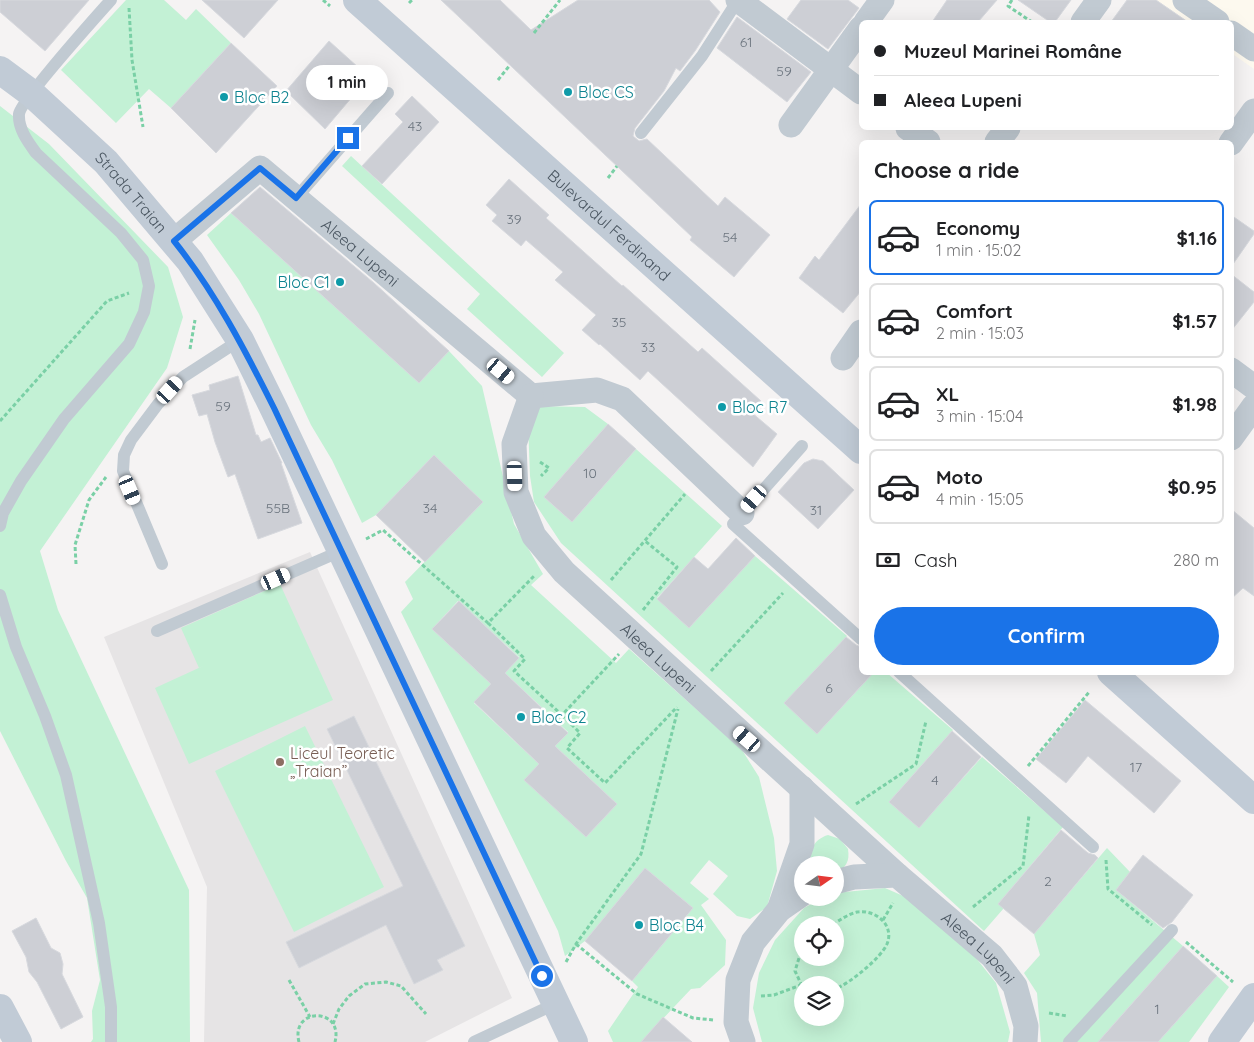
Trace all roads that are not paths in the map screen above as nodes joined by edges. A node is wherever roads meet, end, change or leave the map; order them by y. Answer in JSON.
{"nodes":[{"id":1,"x":111,"y":0,"type":"edge"},
{"id":2,"x":357,"y":0,"type":"edge"},
{"id":3,"x":738,"y":0,"type":"edge"},
{"id":4,"x":882,"y":0,"type":"edge"},
{"id":5,"x":1099,"y":0,"type":"edge"},
{"id":6,"x":1185,"y":0,"type":"edge"},
{"id":7,"x":867,"y":20,"type":"edge"},
{"id":8,"x":1084,"y":20,"type":"edge"},
{"id":9,"x":1214,"y":20,"type":"edge"},
{"id":10,"x":859,"y":31,"type":"edge"},
{"id":11,"x":1234,"y":35,"type":"edge"},
{"id":12,"x":1254,"y":49,"type":"edge"},
{"id":13,"x":0,"y":70,"type":"edge"},
{"id":14,"x":831,"y":70,"type":"junction"},
{"id":15,"x":859,"y":91,"type":"edge"},
{"id":16,"x":388,"y":93,"type":"dead end"},
{"id":17,"x":25,"y":103,"type":"junction"},
{"id":18,"x":1254,"y":111,"type":"edge"},
{"id":19,"x":790,"y":125,"type":"dead end"},
{"id":20,"x":911,"y":130,"type":"edge"},
{"id":21,"x":1006,"y":130,"type":"edge"},
{"id":22,"x":641,"y":134,"type":"dead end"},
{"id":23,"x":925,"y":140,"type":"edge"},
{"id":24,"x":999,"y":140,"type":"edge"},
{"id":25,"x":1234,"y":140,"type":"edge"},
{"id":26,"x":296,"y":198,"type":"junction"},
{"id":27,"x":174,"y":241,"type":"junction"},
{"id":28,"x":859,"y":335,"type":"edge"},
{"id":29,"x":240,"y":340,"type":"junction"},
{"id":30,"x":843,"y":358,"type":"dead end"},
{"id":31,"x":1234,"y":372,"type":"edge"},
{"id":32,"x":1254,"y":387,"type":"edge"},
{"id":33,"x":531,"y":396,"type":"junction"},
{"id":34,"x":1254,"y":406,"type":"edge"},
{"id":35,"x":1234,"y":434,"type":"edge"},
{"id":36,"x":802,"y":446,"type":"dead end"},
{"id":37,"x":859,"y":448,"type":"edge"},
{"id":38,"x":742,"y":513,"type":"junction"},
{"id":39,"x":0,"y":526,"type":"edge"},
{"id":40,"x":352,"y":545,"type":"junction"},
{"id":41,"x":162,"y":564,"type":"dead end"},
{"id":42,"x":0,"y":595,"type":"edge"},
{"id":43,"x":158,"y":631,"type":"dead end"},
{"id":44,"x":859,"y":637,"type":"edge"},
{"id":45,"x":902,"y":675,"type":"edge"},
{"id":46,"x":1114,"y":675,"type":"edge"},
{"id":47,"x":802,"y":788,"type":"junction"},
{"id":48,"x":1254,"y":800,"type":"edge"},
{"id":49,"x":1094,"y":847,"type":"road end"},
{"id":50,"x":896,"y":875,"type":"junction"},
{"id":51,"x":844,"y":879,"type":"edge"},
{"id":52,"x":794,"y":900,"type":"edge"},
{"id":53,"x":779,"y":910,"type":"junction"},
{"id":54,"x":1169,"y":933,"type":"road end"},
{"id":55,"x":1246,"y":992,"type":"edge"},
{"id":56,"x":555,"y":1004,"type":"junction"},
{"id":57,"x":0,"y":1008,"type":"edge"},
{"id":58,"x":739,"y":1021,"type":"edge"},
{"id":59,"x":18,"y":1042,"type":"edge"},
{"id":60,"x":110,"y":1042,"type":"edge"},
{"id":61,"x":474,"y":1042,"type":"edge"},
{"id":62,"x":574,"y":1042,"type":"edge"},
{"id":63,"x":1025,"y":1042,"type":"edge"},
{"id":64,"x":1069,"y":1042,"type":"edge"},
{"id":65,"x":1222,"y":1042,"type":"edge"}],
"edges":[{"from":1,"to":17,"type":"lane"},
{"from":2,"to":37,"type":"street","name":"Bulevardul Ferdinand"},
{"from":3,"to":14,"type":"street"},
{"from":3,"to":22,"type":"lane"},
{"from":4,"to":7,"type":"street"},
{"from":5,"to":8,"type":"street"},
{"from":6,"to":9,"type":"street"},
{"from":10,"to":14,"type":"street"},
{"from":11,"to":12,"type":"street"},
{"from":13,"to":17,"type":"street","name":"Strada Traian"},
{"from":14,"to":15,"type":"street"},
{"from":14,"to":19,"type":"street"},
{"from":16,"to":26,"type":"lane"},
{"from":17,"to":27,"type":"street","name":"Strada Traian"},
{"from":17,"to":39,"type":"lane"},
{"from":18,"to":25,"type":"street"},
{"from":20,"to":23,"type":"street"},
{"from":21,"to":24,"type":"street"},
{"from":26,"to":27,"type":"street","name":"Aleea Lupeni"},
{"from":26,"to":33,"type":"street","name":"Aleea Lupeni"},
{"from":27,"to":29,"type":"street","name":"Strada Traian"},
{"from":28,"to":30,"type":"street"},
{"from":29,"to":40,"type":"street","name":"Strada Traian"},
{"from":29,"to":41,"type":"lane"},
{"from":31,"to":32,"type":"street"},
{"from":33,"to":38,"type":"street"},
{"from":33,"to":47,"type":"street","name":"Aleea Lupeni"},
{"from":34,"to":35,"type":"street"},
{"from":36,"to":38,"type":"lane"},
{"from":38,"to":44,"type":"lane"},
{"from":40,"to":43,"type":"lane"},
{"from":40,"to":56,"type":"street","name":"Strada Traian"},
{"from":42,"to":60,"type":"lane"},
{"from":45,"to":49,"type":"lane"},
{"from":46,"to":48,"type":"street"},
{"from":47,"to":50,"type":"street","name":"Aleea Lupeni"},
{"from":47,"to":53,"type":"street"},
{"from":50,"to":51,"type":"street"},
{"from":50,"to":63,"type":"street","name":"Aleea Lupeni"},
{"from":52,"to":53,"type":"street"},
{"from":53,"to":58,"type":"street"},
{"from":54,"to":64,"type":"lane"},
{"from":55,"to":65,"type":"street"},
{"from":56,"to":61,"type":"lane"},
{"from":56,"to":62,"type":"street","name":"Strada Traian"},
{"from":57,"to":59,"type":"street"}]}
